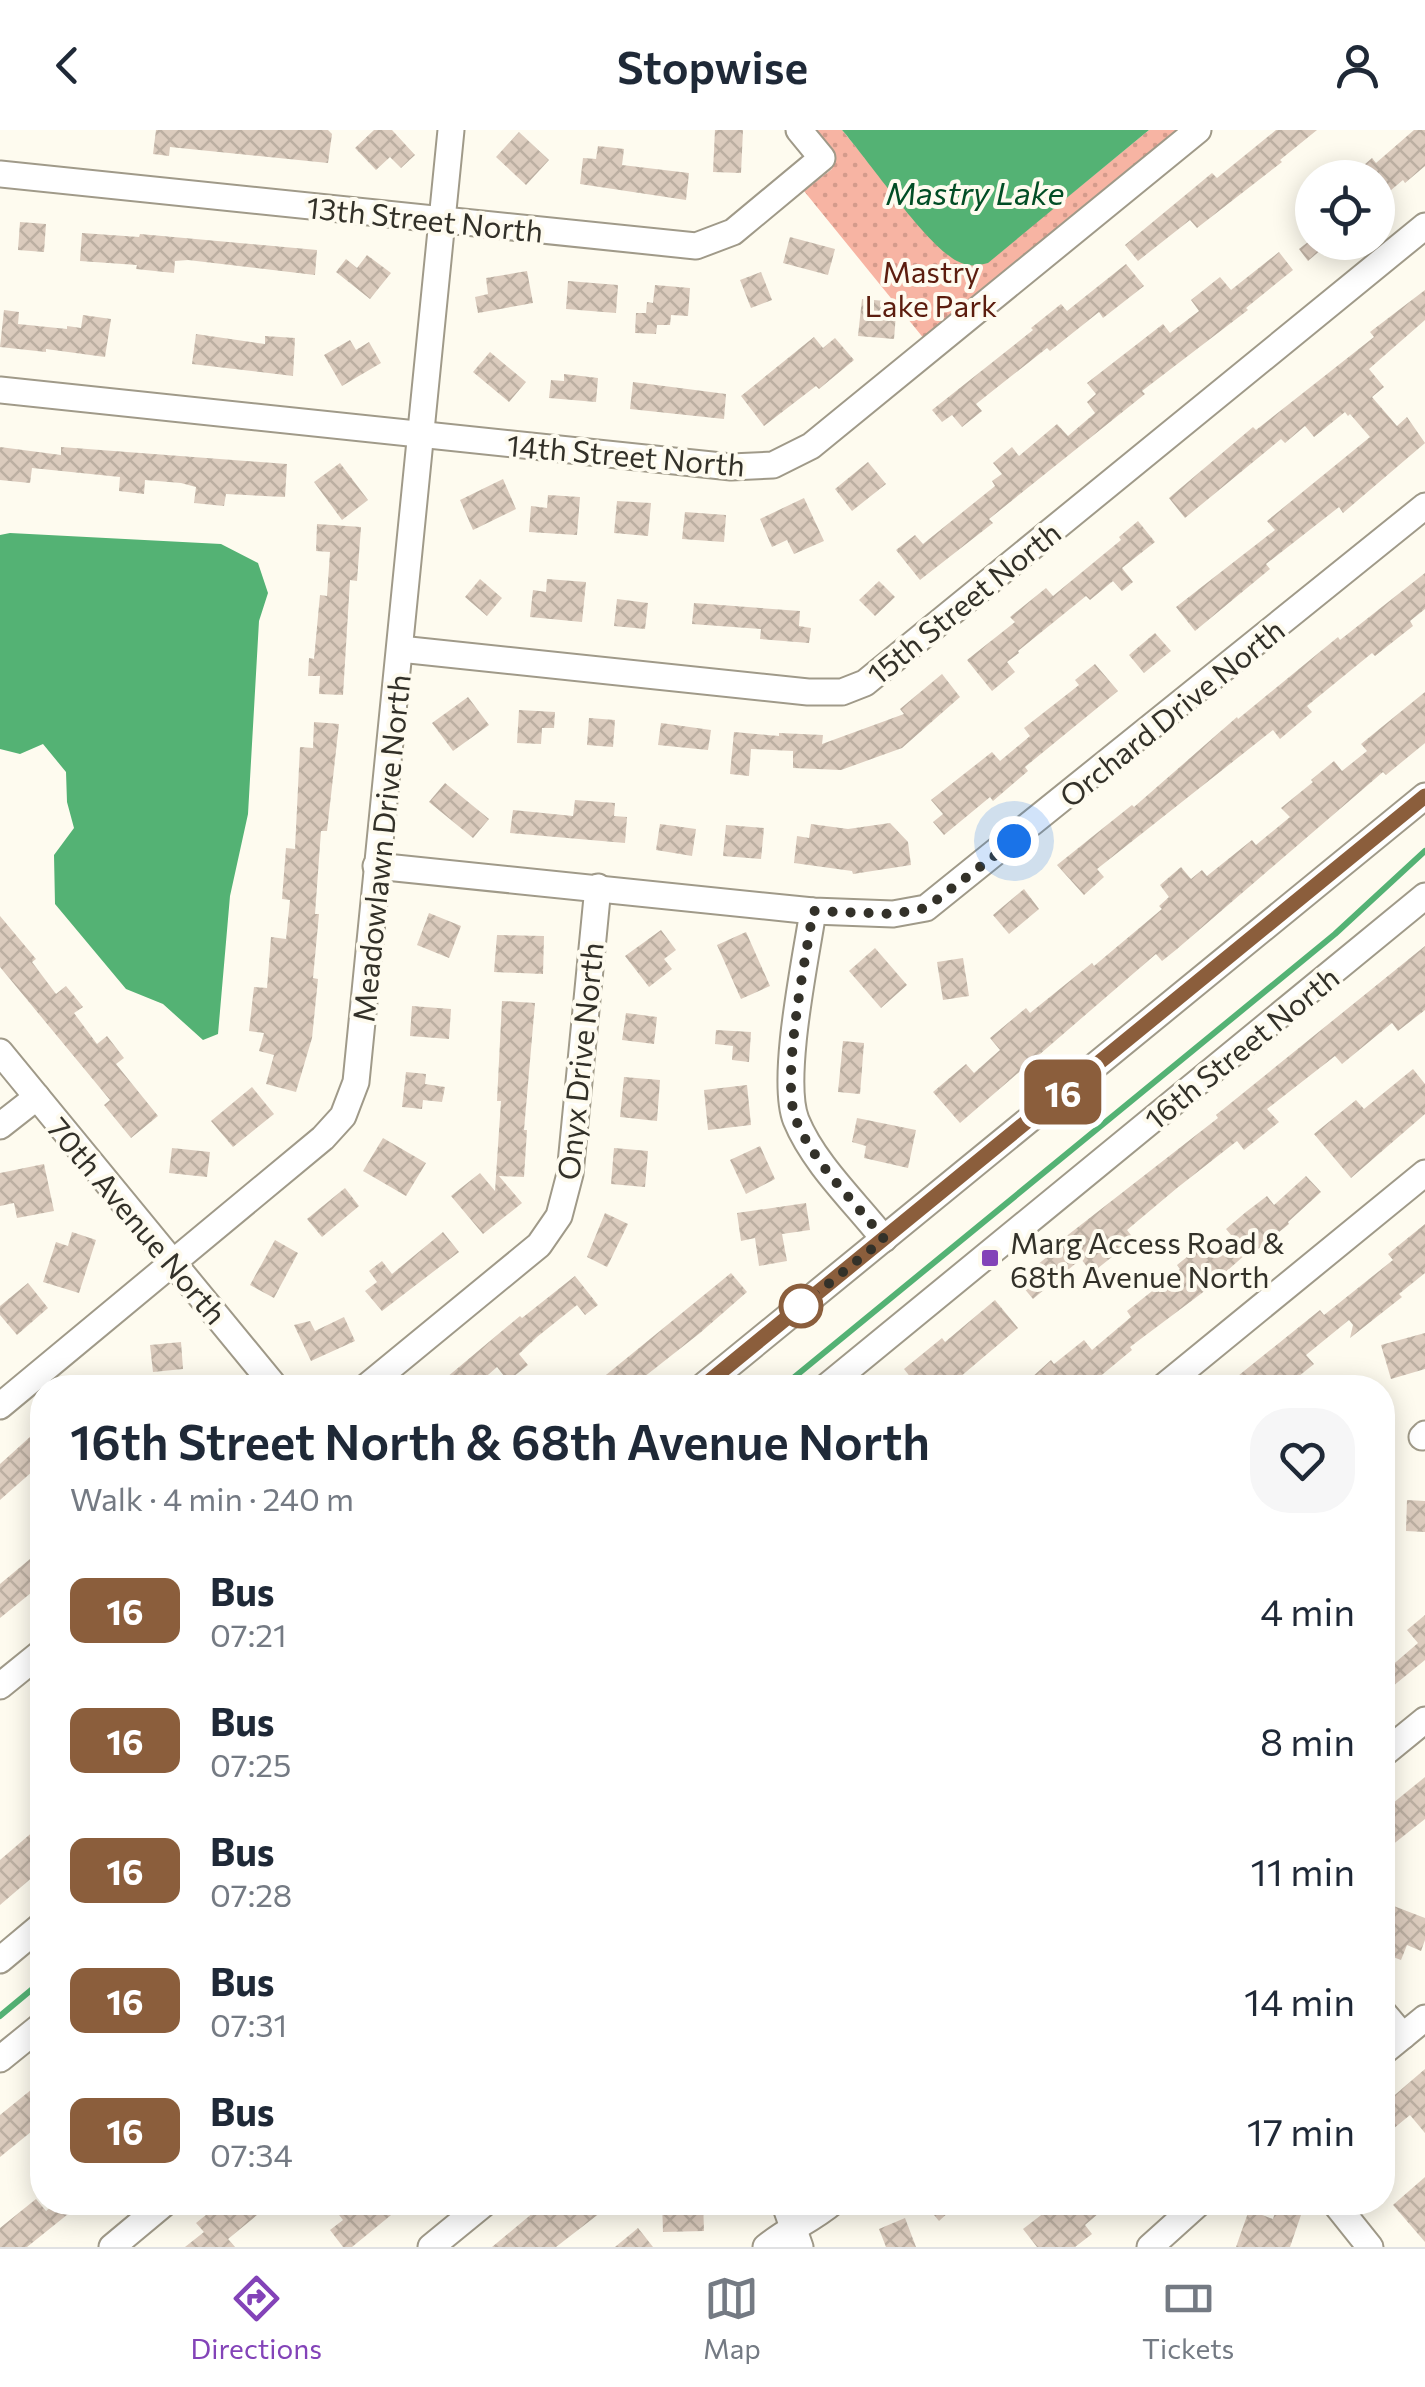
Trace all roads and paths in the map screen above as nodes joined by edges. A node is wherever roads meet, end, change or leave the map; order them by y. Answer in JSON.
{"nodes":[{"id":1,"x":451,"y":130,"type":"edge"},
{"id":2,"x":798,"y":130,"type":"edge"},
{"id":3,"x":1198,"y":130,"type":"edge"},
{"id":4,"x":0,"y":174,"type":"edge"},
{"id":5,"x":442,"y":220,"type":"junction"},
{"id":6,"x":1425,"y":226,"type":"edge"},
{"id":7,"x":0,"y":390,"type":"edge"},
{"id":8,"x":418,"y":434,"type":"junction"},
{"id":9,"x":1425,"y":506,"type":"edge"},
{"id":10,"x":400,"y":649,"type":"junction"},
{"id":11,"x":1425,"y":796,"type":"edge"},
{"id":12,"x":376,"y":866,"type":"junction"},
{"id":13,"x":598,"y":887,"type":"junction"},
{"id":14,"x":1425,"y":896,"type":"edge"},
{"id":15,"x":813,"y":911,"type":"junction"},
{"id":16,"x":0,"y":1052,"type":"edge"},
{"id":17,"x":36,"y":1097,"type":"junction"},
{"id":18,"x":0,"y":1126,"type":"edge"},
{"id":19,"x":1425,"y":1172,"type":"edge"},
{"id":20,"x":884,"y":1239,"type":"junction"},
{"id":21,"x":175,"y":1264,"type":"junction"},
{"id":22,"x":38,"y":1375,"type":"edge"},
{"id":23,"x":265,"y":1375,"type":"edge"},
{"id":24,"x":382,"y":1375,"type":"edge"},
{"id":25,"x":717,"y":1375,"type":"edge"},
{"id":26,"x":842,"y":1375,"type":"edge"},
{"id":27,"x":1178,"y":1375,"type":"edge"},
{"id":28,"x":30,"y":1382,"type":"edge"},
{"id":29,"x":0,"y":1406,"type":"edge"},
{"id":30,"x":30,"y":1662,"type":"edge"},
{"id":31,"x":0,"y":1686,"type":"edge"},
{"id":32,"x":1425,"y":1720,"type":"edge"},
{"id":33,"x":1395,"y":1744,"type":"edge"},
{"id":34,"x":30,"y":1935,"type":"edge"},
{"id":35,"x":0,"y":1960,"type":"edge"},
{"id":36,"x":1425,"y":2018,"type":"edge"},
{"id":37,"x":1395,"y":2026,"type":"edge"},
{"id":38,"x":30,"y":2035,"type":"edge"},
{"id":39,"x":1403,"y":2036,"type":"junction"},
{"id":40,"x":1395,"y":2042,"type":"edge"},
{"id":41,"x":0,"y":2060,"type":"edge"},
{"id":42,"x":150,"y":2215,"type":"edge"},
{"id":43,"x":470,"y":2215,"type":"edge"},
{"id":44,"x":818,"y":2215,"type":"edge"},
{"id":45,"x":1186,"y":2215,"type":"edge"},
{"id":46,"x":1344,"y":2215,"type":"edge"},
{"id":47,"x":792,"y":2225,"type":"edge"},
{"id":48,"x":112,"y":2247,"type":"edge"},
{"id":49,"x":431,"y":2247,"type":"edge"},
{"id":50,"x":766,"y":2247,"type":"edge"},
{"id":51,"x":1150,"y":2247,"type":"edge"},
{"id":52,"x":1370,"y":2247,"type":"edge"}],
"edges":[{"from":1,"to":5,"type":"street","name":"Meadowlawn Drive North"},
{"from":2,"to":5,"type":"street","name":"13th Street North"},
{"from":3,"to":8,"type":"street","name":"14th Street North"},
{"from":4,"to":5,"type":"street","name":"13th Street North"},
{"from":5,"to":8,"type":"street","name":"Meadowlawn Drive North"},
{"from":6,"to":10,"type":"street","name":"15th Street North"},
{"from":7,"to":8,"type":"street","name":"14th Street North"},
{"from":8,"to":10,"type":"street","name":"Meadowlawn Drive North"},
{"from":9,"to":15,"type":"street","name":"Orchard Drive North"},
{"from":10,"to":12,"type":"street","name":"Meadowlawn Drive North"},
{"from":11,"to":20,"type":"street"},
{"from":12,"to":13,"type":"street","name":"Orchard Drive North"},
{"from":12,"to":21,"type":"street","name":"Meadowlawn Drive North"},
{"from":13,"to":15,"type":"street","name":"Orchard Drive North"},
{"from":13,"to":24,"type":"street","name":"Onyx Drive North"},
{"from":14,"to":26,"type":"street","name":"16th Street North"},
{"from":15,"to":20,"type":"street"},
{"from":16,"to":17,"type":"street","name":"70th Avenue North"},
{"from":17,"to":18,"type":"street"},
{"from":17,"to":21,"type":"street","name":"70th Avenue North"},
{"from":19,"to":27,"type":"street"},
{"from":20,"to":25,"type":"street"},
{"from":21,"to":22,"type":"street","name":"Meadowlawn Drive North"},
{"from":21,"to":23,"type":"street","name":"70th Avenue North"},
{"from":28,"to":29,"type":"street","name":"Meadowlawn Drive North"},
{"from":30,"to":31,"type":"street"},
{"from":32,"to":33,"type":"street"},
{"from":34,"to":35,"type":"street"},
{"from":36,"to":39,"type":"street"},
{"from":37,"to":39,"type":"street"},
{"from":38,"to":41,"type":"street"},
{"from":39,"to":40,"type":"street"},
{"from":42,"to":48,"type":"street"},
{"from":43,"to":49,"type":"street"},
{"from":44,"to":47,"type":"street"},
{"from":45,"to":51,"type":"street"},
{"from":46,"to":52,"type":"street"},
{"from":47,"to":50,"type":"street"}]}
